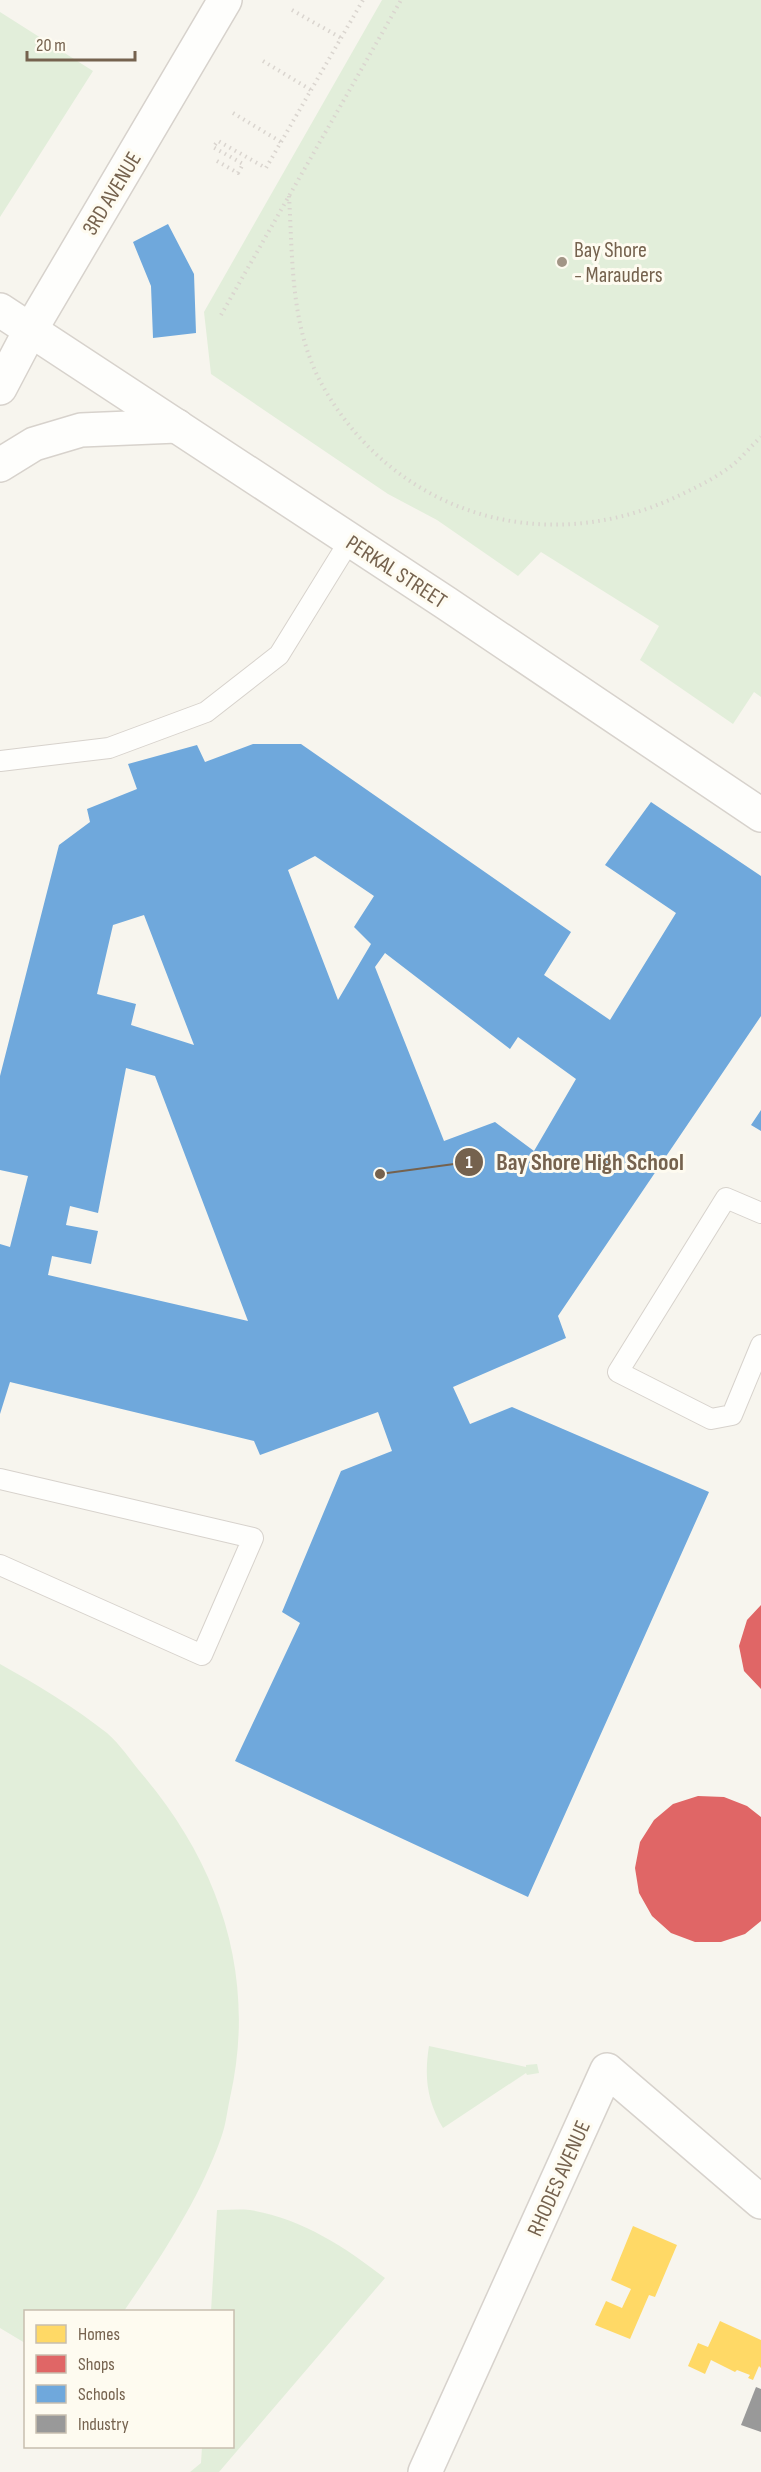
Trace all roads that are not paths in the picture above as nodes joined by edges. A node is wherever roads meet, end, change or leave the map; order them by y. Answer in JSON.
{"nodes":[{"id":1,"x":225,"y":0,"type":"edge"},
{"id":2,"x":0,"y":310,"type":"edge"},
{"id":3,"x":31,"y":329,"type":"junction"},
{"id":4,"x":0,"y":388,"type":"edge"},
{"id":5,"x":177,"y":426,"type":"junction"},
{"id":6,"x":0,"y":465,"type":"edge"},
{"id":7,"x":350,"y":540,"type":"junction"},
{"id":8,"x":0,"y":760,"type":"edge"},
{"id":9,"x":761,"y":815,"type":"edge"},
{"id":10,"x":761,"y":1213,"type":"edge"},
{"id":11,"x":761,"y":1345,"type":"edge"},
{"id":12,"x":0,"y":1479,"type":"edge"},
{"id":13,"x":0,"y":1565,"type":"edge"},
{"id":14,"x":761,"y":2202,"type":"edge"},
{"id":15,"x":425,"y":2472,"type":"edge"}],
"edges":[{"from":1,"to":3,"type":"street","name":"3RD AVENUE"},
{"from":2,"to":3,"type":"street","name":"PERKAL STREET"},
{"from":3,"to":4,"type":"street","name":"3RD AVENUE"},
{"from":3,"to":5,"type":"street","name":"PERKAL STREET"},
{"from":5,"to":6,"type":"street"},
{"from":5,"to":7,"type":"street","name":"PERKAL STREET"},
{"from":7,"to":8,"type":"lane"},
{"from":7,"to":9,"type":"street","name":"PERKAL STREET"},
{"from":10,"to":11,"type":"lane"},
{"from":12,"to":13,"type":"lane"},
{"from":14,"to":15,"type":"street","name":"RHODES AVENUE"}]}
